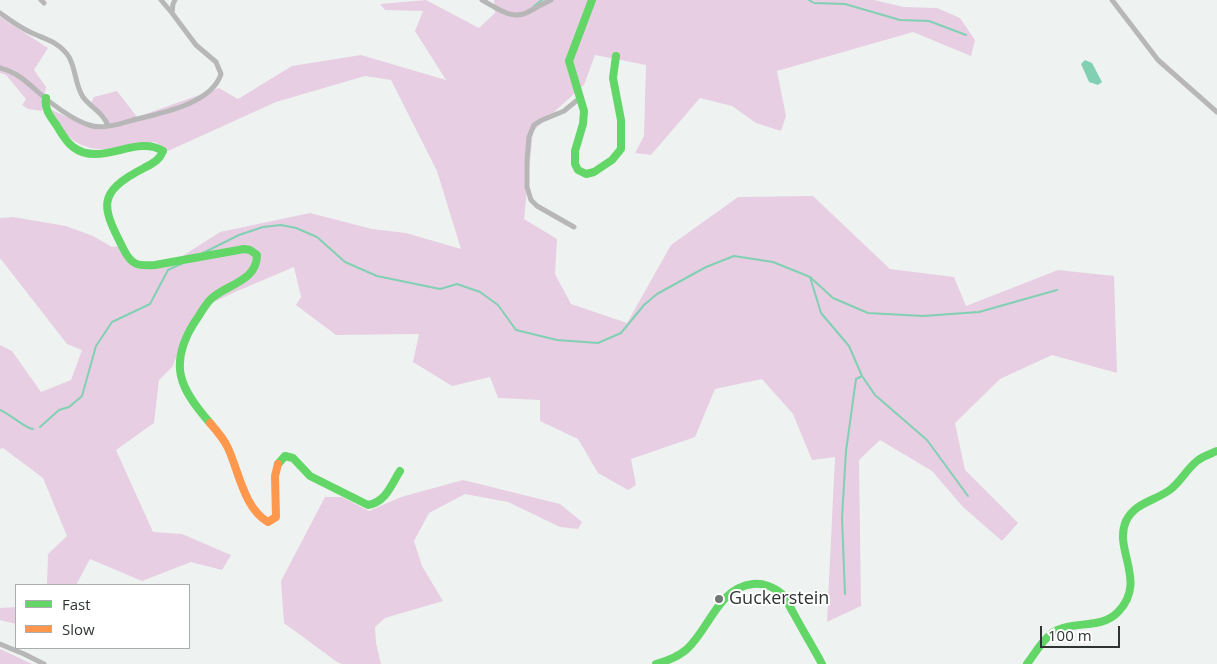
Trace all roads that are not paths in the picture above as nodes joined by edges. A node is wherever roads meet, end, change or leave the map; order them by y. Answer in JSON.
{"nodes":[{"id":1,"x":161,"y":0,"type":"edge"},
{"id":2,"x":175,"y":0,"type":"edge"},
{"id":3,"x":482,"y":0,"type":"edge"},
{"id":4,"x":551,"y":0,"type":"edge"},
{"id":5,"x":592,"y":0,"type":"edge"},
{"id":6,"x":1112,"y":0,"type":"edge"},
{"id":7,"x":0,"y":13,"type":"edge"},
{"id":8,"x":172,"y":13,"type":"junction"},
{"id":9,"x":616,"y":56,"type":"dead end"},
{"id":10,"x":0,"y":68,"type":"edge"},
{"id":11,"x":581,"y":97,"type":"junction"},
{"id":12,"x":46,"y":98,"type":"junction"},
{"id":13,"x":1217,"y":112,"type":"edge"},
{"id":14,"x":108,"y":126,"type":"junction"},
{"id":15,"x":574,"y":228,"type":"dead end"},
{"id":16,"x":1217,"y":452,"type":"edge"},
{"id":17,"x":400,"y":472,"type":"dead end"},
{"id":18,"x":0,"y":644,"type":"edge"},
{"id":19,"x":44,"y":664,"type":"edge"},
{"id":20,"x":656,"y":664,"type":"edge"},
{"id":21,"x":822,"y":664,"type":"edge"},
{"id":22,"x":1027,"y":664,"type":"edge"}],
"edges":[{"from":1,"to":8,"type":"street"},
{"from":2,"to":8,"type":"street"},
{"from":3,"to":4,"type":"street"},
{"from":5,"to":11,"type":"street"},
{"from":6,"to":13,"type":"street"},
{"from":7,"to":14,"type":"street"},
{"from":8,"to":14,"type":"street"},
{"from":9,"to":11,"type":"street"},
{"from":10,"to":12,"type":"street"},
{"from":11,"to":15,"type":"street"},
{"from":12,"to":14,"type":"street"},
{"from":12,"to":17,"type":"street"},
{"from":16,"to":22,"type":"street"},
{"from":18,"to":19,"type":"street"},
{"from":20,"to":21,"type":"street"}]}
